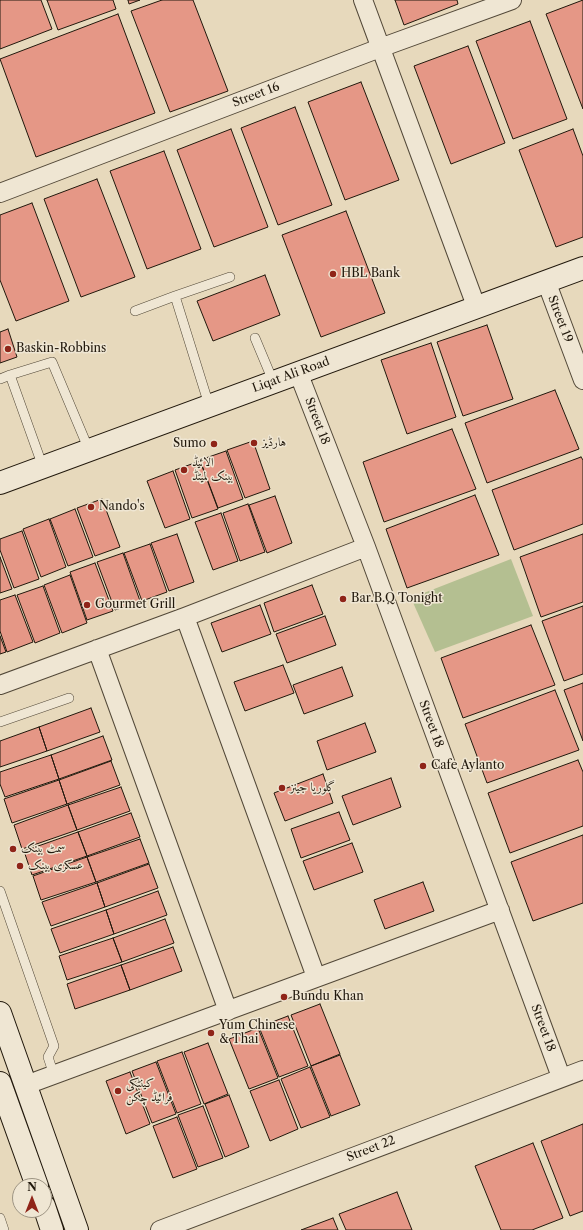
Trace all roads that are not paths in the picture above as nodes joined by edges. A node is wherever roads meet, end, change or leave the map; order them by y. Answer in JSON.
{"nodes":[{"id":1,"x":363,"y":0,"type":"edge"},
{"id":2,"x":512,"y":0,"type":"edge"},
{"id":3,"x":380,"y":48,"type":"junction"},
{"id":4,"x":0,"y":193,"type":"edge"},
{"id":5,"x":583,"y":268,"type":"edge"},
{"id":6,"x":230,"y":277,"type":"dead end"},
{"id":7,"x":546,"y":281,"type":"junction"},
{"id":8,"x":175,"y":296,"type":"junction"},
{"id":9,"x":476,"y":306,"type":"junction"},
{"id":10,"x":135,"y":311,"type":"dead end"},
{"id":11,"x":255,"y":338,"type":"dead end"},
{"id":12,"x":298,"y":372,"type":"junction"},
{"id":13,"x":10,"y":375,"type":"junction"},
{"id":14,"x":0,"y":378,"type":"edge"},
{"id":15,"x":583,"y":380,"type":"edge"},
{"id":16,"x":273,"y":381,"type":"junction"},
{"id":17,"x":209,"y":405,"type":"junction"},
{"id":18,"x":89,"y":450,"type":"junction"},
{"id":19,"x":43,"y":467,"type":"junction"},
{"id":20,"x":0,"y":483,"type":"edge"},
{"id":21,"x":366,"y":547,"type":"junction"},
{"id":22,"x":185,"y":617,"type":"junction"},
{"id":23,"x":98,"y":649,"type":"junction"},
{"id":24,"x":0,"y":685,"type":"edge"},
{"id":25,"x":69,"y":698,"type":"dead end"},
{"id":26,"x":0,"y":722,"type":"edge"},
{"id":27,"x":0,"y":890,"type":"edge"},
{"id":28,"x":500,"y":910,"type":"junction"},
{"id":29,"x":316,"y":977,"type":"junction"},
{"id":30,"x":228,"y":1011,"type":"junction"},
{"id":31,"x":0,"y":1013,"type":"edge"},
{"id":32,"x":583,"y":1070,"type":"edge"},
{"id":33,"x":54,"y":1075,"type":"junction"},
{"id":34,"x":561,"y":1077,"type":"junction"},
{"id":35,"x":26,"y":1085,"type":"junction"},
{"id":36,"x":1,"y":1090,"type":"edge"},
{"id":37,"x":34,"y":1178,"type":"edge"},
{"id":38,"x":0,"y":1218,"type":"edge"},
{"id":39,"x":48,"y":1218,"type":"edge"},
{"id":40,"x":4,"y":1230,"type":"edge"},
{"id":41,"x":52,"y":1230,"type":"edge"},
{"id":42,"x":77,"y":1230,"type":"edge"},
{"id":43,"x":160,"y":1230,"type":"edge"}],
"edges":[{"from":1,"to":3,"type":"street"},
{"from":2,"to":3,"type":"street","name":"Street 16"},
{"from":3,"to":4,"type":"street","name":"Street 16"},
{"from":3,"to":9,"type":"street"},
{"from":5,"to":7,"type":"street","name":"Liqat Ali Road"},
{"from":6,"to":8,"type":"lane"},
{"from":7,"to":9,"type":"street","name":"Liqat Ali Road"},
{"from":7,"to":15,"type":"street","name":"Street 19"},
{"from":8,"to":10,"type":"lane"},
{"from":8,"to":17,"type":"lane"},
{"from":9,"to":12,"type":"street","name":"Liqat Ali Road"},
{"from":11,"to":16,"type":"lane"},
{"from":12,"to":16,"type":"street","name":"Liqat Ali Road"},
{"from":12,"to":21,"type":"street","name":"Street 18"},
{"from":13,"to":14,"type":"lane"},
{"from":13,"to":18,"type":"lane"},
{"from":13,"to":19,"type":"lane"},
{"from":16,"to":17,"type":"street","name":"Liqat Ali Road"},
{"from":17,"to":18,"type":"street","name":"Liqat Ali Road"},
{"from":18,"to":19,"type":"street","name":"Liqat Ali Road"},
{"from":19,"to":20,"type":"street","name":"Liqat Ali Road"},
{"from":21,"to":22,"type":"street"},
{"from":21,"to":28,"type":"street","name":"Street 18"},
{"from":22,"to":23,"type":"street"},
{"from":22,"to":29,"type":"street"},
{"from":23,"to":24,"type":"street"},
{"from":23,"to":30,"type":"street"},
{"from":25,"to":26,"type":"lane"},
{"from":27,"to":33,"type":"lane"},
{"from":28,"to":29,"type":"street"},
{"from":28,"to":34,"type":"street","name":"Street 18"},
{"from":29,"to":30,"type":"street"},
{"from":30,"to":33,"type":"street"},
{"from":31,"to":35,"type":"street"},
{"from":32,"to":34,"type":"street","name":"Street 22"},
{"from":33,"to":35,"type":"street"},
{"from":34,"to":43,"type":"street","name":"Street 22"},
{"from":35,"to":42,"type":"street"},
{"from":36,"to":37,"type":"street"},
{"from":38,"to":40,"type":"lane"},
{"from":39,"to":41,"type":"street"}]}
